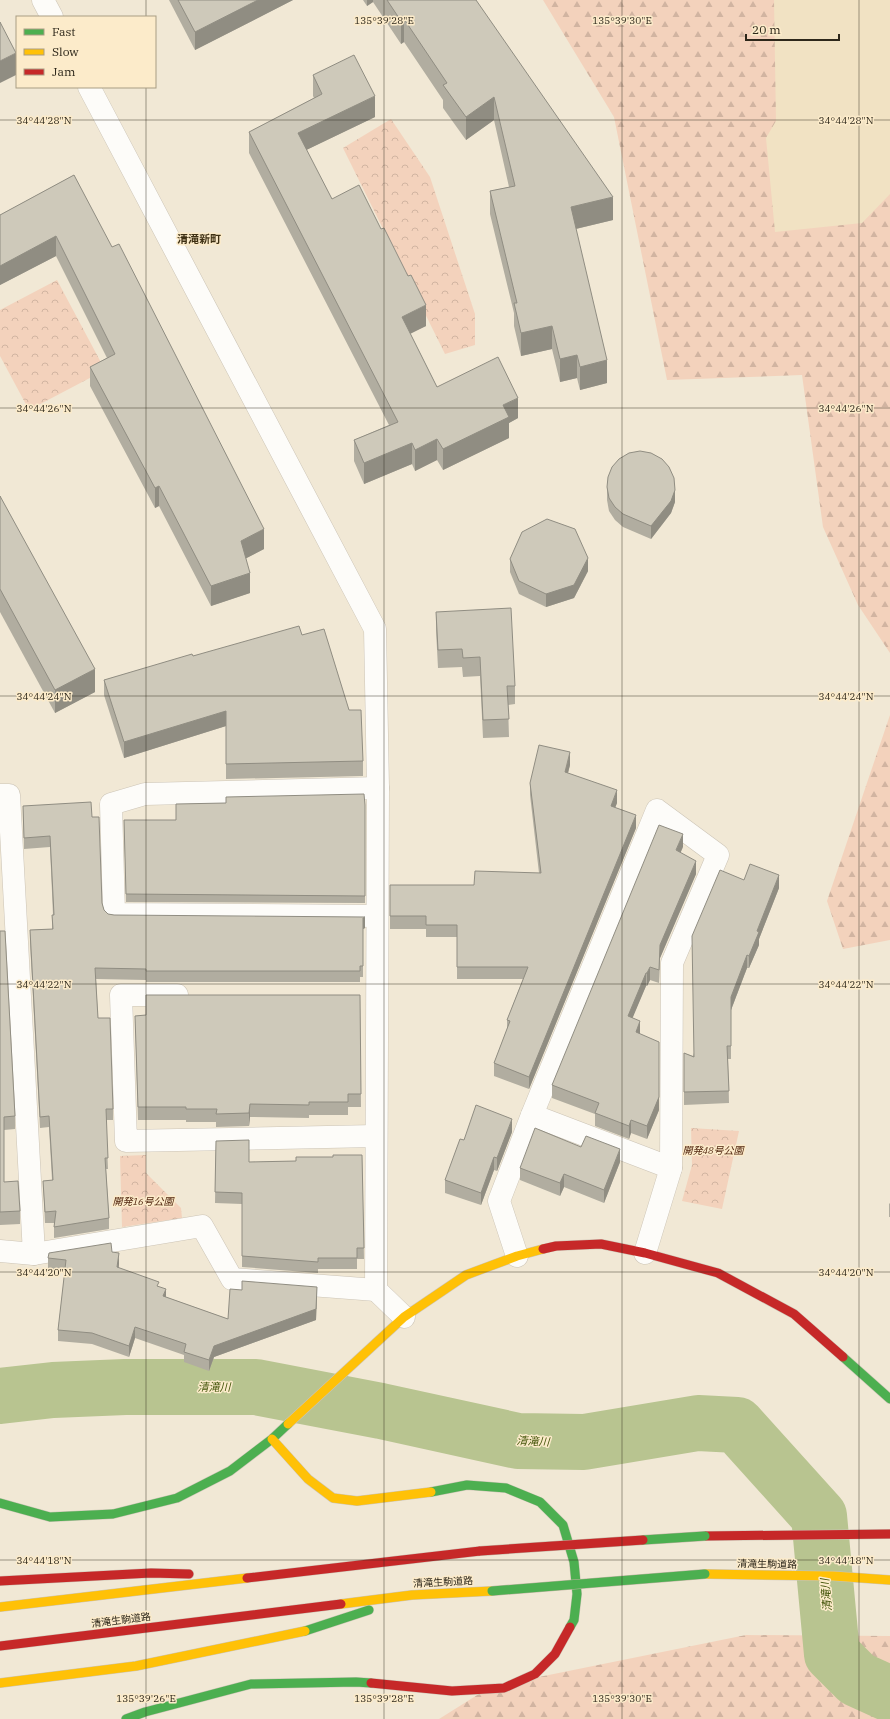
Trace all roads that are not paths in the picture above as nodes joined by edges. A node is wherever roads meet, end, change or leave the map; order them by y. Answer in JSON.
{"nodes":[{"id":1,"x":43,"y":0,"type":"edge"},
{"id":2,"x":51,"y":16,"type":"edge"},
{"id":3,"x":90,"y":88,"type":"edge"},
{"id":4,"x":378,"y":788,"type":"junction"},
{"id":5,"x":0,"y":795,"type":"edge"},
{"id":6,"x":377,"y":916,"type":"junction"},
{"id":7,"x":193,"y":995,"type":"edge"},
{"id":8,"x":532,"y":1115,"type":"junction"},
{"id":9,"x":375,"y":1136,"type":"junction"},
{"id":10,"x":671,"y":1168,"type":"junction"},
{"id":11,"x":0,"y":1251,"type":"edge"},
{"id":12,"x":646,"y":1253,"type":"junction"},
{"id":13,"x":34,"y":1254,"type":"junction"},
{"id":14,"x":517,"y":1256,"type":"junction"},
{"id":15,"x":376,"y":1290,"type":"junction"},
{"id":16,"x":404,"y":1317,"type":"junction"},
{"id":17,"x":890,"y":1398,"type":"edge"},
{"id":18,"x":272,"y":1439,"type":"junction"},
{"id":19,"x":0,"y":1503,"type":"edge"},
{"id":20,"x":890,"y":1534,"type":"edge"},
{"id":21,"x":271,"y":1576,"type":"junction"},
{"id":22,"x":890,"y":1580,"type":"edge"},
{"id":23,"x":0,"y":1581,"type":"edge"},
{"id":24,"x":412,"y":1595,"type":"junction"},
{"id":25,"x":0,"y":1607,"type":"edge"},
{"id":26,"x":0,"y":1646,"type":"edge"},
{"id":27,"x":0,"y":1684,"type":"edge"},
{"id":28,"x":126,"y":1719,"type":"edge"}],
"edges":[{"from":1,"to":2,"type":"street"},
{"from":3,"to":4,"type":"street"},
{"from":4,"to":6,"type":"street"},
{"from":4,"to":6,"type":"street"},
{"from":5,"to":13,"type":"street"},
{"from":6,"to":9,"type":"street"},
{"from":7,"to":9,"type":"street"},
{"from":8,"to":10,"type":"street"},
{"from":8,"to":10,"type":"street"},
{"from":8,"to":14,"type":"street"},
{"from":9,"to":15,"type":"street"},
{"from":10,"to":12,"type":"street"},
{"from":11,"to":13,"type":"street"},
{"from":12,"to":14,"type":"main road"},
{"from":12,"to":17,"type":"main road"},
{"from":13,"to":15,"type":"street"},
{"from":14,"to":16,"type":"main road"},
{"from":15,"to":16,"type":"street"},
{"from":16,"to":18,"type":"main road"},
{"from":18,"to":19,"type":"main road"},
{"from":18,"to":28,"type":"main road"},
{"from":20,"to":21,"type":"main road","bridge":true},
{"from":21,"to":23,"type":"main road"},
{"from":21,"to":25,"type":"main road"},
{"from":22,"to":24,"type":"main road","name":"清滝生駒道路","bridge":true},
{"from":24,"to":26,"type":"main road","name":"清滝生駒道路"},
{"from":24,"to":27,"type":"main road"}]}
